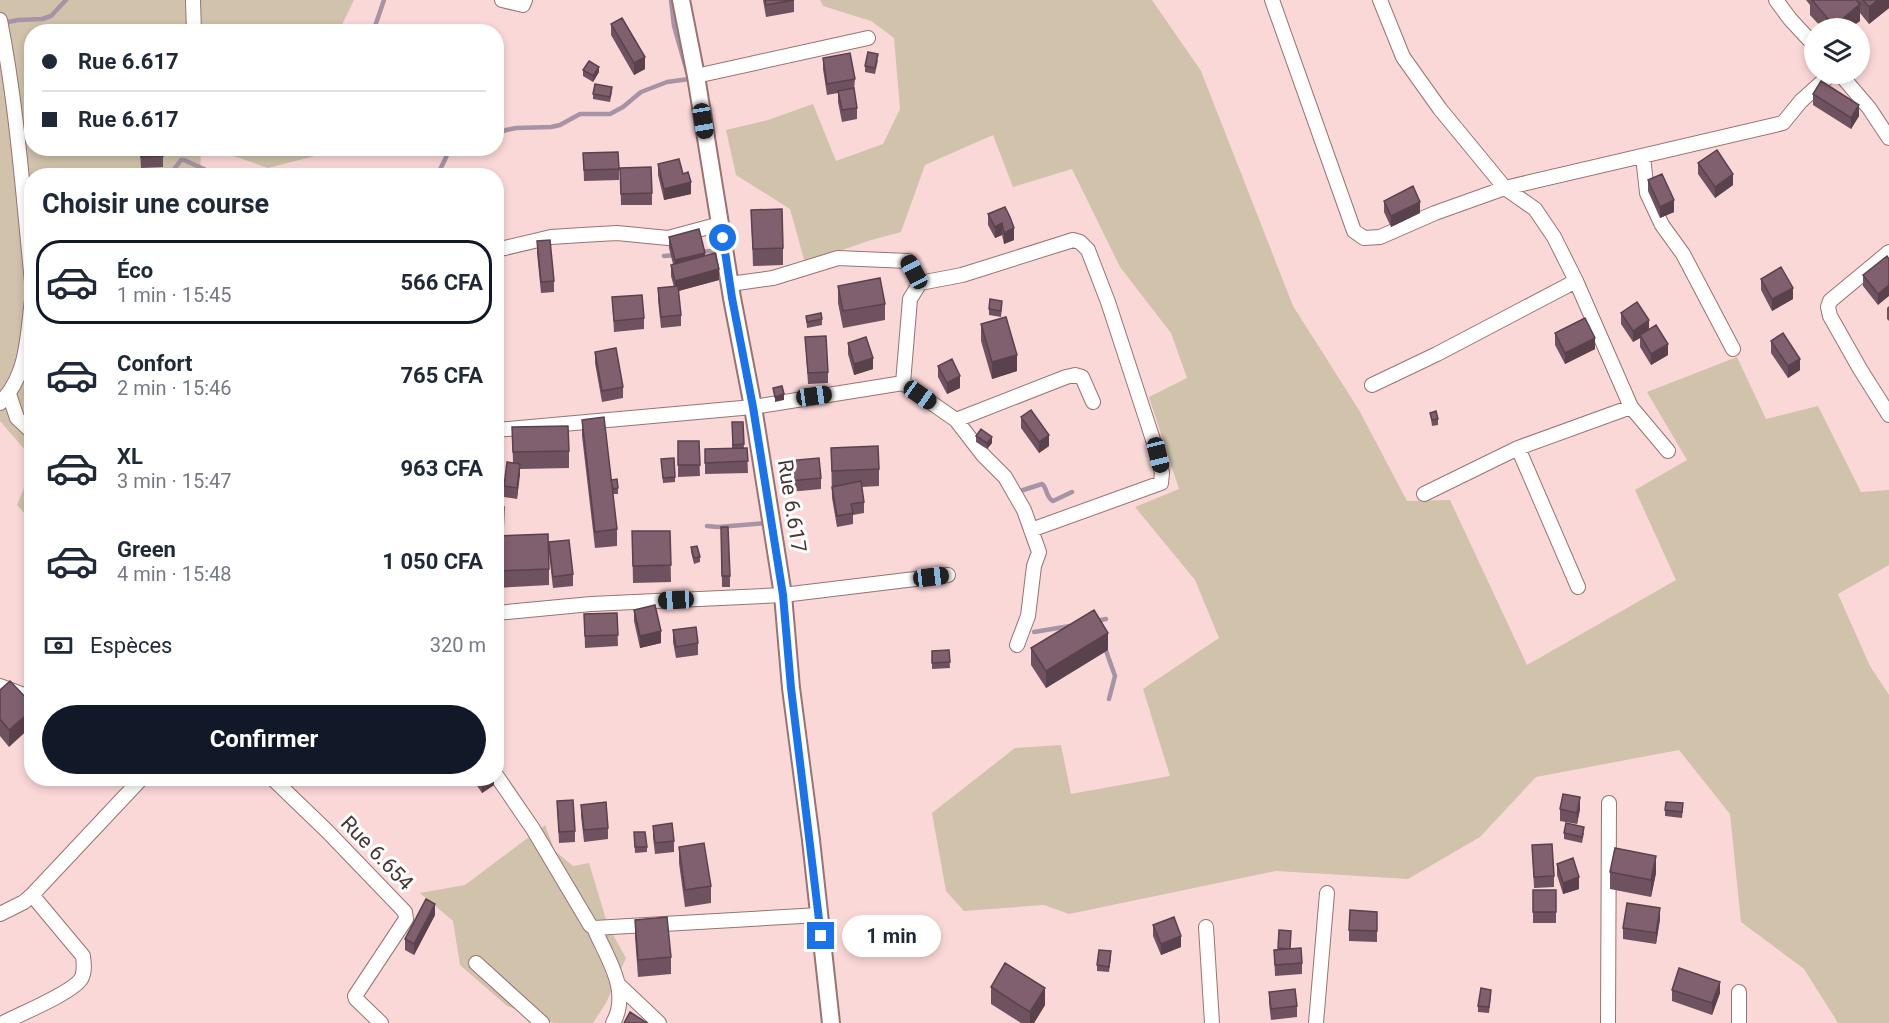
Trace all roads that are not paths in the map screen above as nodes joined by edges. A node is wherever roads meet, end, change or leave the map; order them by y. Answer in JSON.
{"nodes":[{"id":1,"x":193,"y":0,"type":"edge"},
{"id":2,"x":502,"y":0,"type":"edge"},
{"id":3,"x":525,"y":0,"type":"edge"},
{"id":4,"x":681,"y":0,"type":"edge"},
{"id":5,"x":1272,"y":0,"type":"edge"},
{"id":6,"x":1380,"y":0,"type":"edge"},
{"id":7,"x":1776,"y":0,"type":"edge"},
{"id":8,"x":0,"y":20,"type":"edge"},
{"id":9,"x":194,"y":24,"type":"edge"},
{"id":10,"x":1804,"y":34,"type":"edge"},
{"id":11,"x":868,"y":38,"type":"dead end"},
{"id":12,"x":696,"y":76,"type":"junction"},
{"id":13,"x":1820,"y":84,"type":"edge"},
{"id":14,"x":1849,"y":84,"type":"edge"},
{"id":15,"x":1889,"y":138,"type":"edge"},
{"id":16,"x":1643,"y":156,"type":"junction"},
{"id":17,"x":1505,"y":188,"type":"junction"},
{"id":18,"x":24,"y":202,"type":"edge"},
{"id":19,"x":720,"y":224,"type":"junction"},
{"id":20,"x":504,"y":248,"type":"edge"},
{"id":21,"x":1889,"y":252,"type":"edge"},
{"id":22,"x":1576,"y":281,"type":"junction"},
{"id":23,"x":920,"y":283,"type":"junction"},
{"id":24,"x":730,"y":284,"type":"junction"},
{"id":25,"x":1733,"y":349,"type":"dead end"},
{"id":26,"x":24,"y":363,"type":"edge"},
{"id":27,"x":903,"y":383,"type":"junction"},
{"id":28,"x":1372,"y":385,"type":"dead end"},
{"id":29,"x":5,"y":398,"type":"edge"},
{"id":30,"x":1093,"y":402,"type":"dead end"},
{"id":31,"x":753,"y":407,"type":"junction"},
{"id":32,"x":1631,"y":407,"type":"junction"},
{"id":33,"x":1889,"y":415,"type":"edge"},
{"id":34,"x":956,"y":420,"type":"junction"},
{"id":35,"x":24,"y":425,"type":"edge"},
{"id":36,"x":504,"y":429,"type":"edge"},
{"id":37,"x":1518,"y":448,"type":"junction"},
{"id":38,"x":1668,"y":451,"type":"dead end"},
{"id":39,"x":1424,"y":494,"type":"dead end"},
{"id":40,"x":1031,"y":530,"type":"junction"},
{"id":41,"x":948,"y":575,"type":"dead end"},
{"id":42,"x":1578,"y":587,"type":"dead end"},
{"id":43,"x":783,"y":595,"type":"junction"},
{"id":44,"x":504,"y":612,"type":"edge"},
{"id":45,"x":1017,"y":645,"type":"dead end"},
{"id":46,"x":2,"y":689,"type":"edge"},
{"id":47,"x":24,"y":696,"type":"edge"},
{"id":48,"x":134,"y":786,"type":"edge"},
{"id":49,"x":280,"y":786,"type":"edge"},
{"id":50,"x":504,"y":786,"type":"edge"},
{"id":51,"x":1609,"y":803,"type":"dead end"},
{"id":52,"x":1327,"y":893,"type":"dead end"},
{"id":53,"x":32,"y":895,"type":"junction"},
{"id":54,"x":0,"y":914,"type":"edge"},
{"id":55,"x":819,"y":915,"type":"junction"},
{"id":56,"x":1206,"y":927,"type":"dead end"},
{"id":57,"x":594,"y":928,"type":"junction"},
{"id":58,"x":476,"y":963,"type":"dead end"},
{"id":59,"x":619,"y":985,"type":"junction"},
{"id":60,"x":1739,"y":992,"type":"dead end"},
{"id":61,"x":3,"y":1023,"type":"edge"},
{"id":62,"x":381,"y":1023,"type":"edge"},
{"id":63,"x":542,"y":1023,"type":"edge"},
{"id":64,"x":613,"y":1023,"type":"edge"},
{"id":65,"x":659,"y":1023,"type":"edge"},
{"id":66,"x":831,"y":1023,"type":"edge"},
{"id":67,"x":1212,"y":1023,"type":"edge"},
{"id":68,"x":1316,"y":1023,"type":"edge"},
{"id":69,"x":1608,"y":1023,"type":"edge"},
{"id":70,"x":1739,"y":1023,"type":"edge"}],
"edges":[{"from":1,"to":9,"type":"street"},
{"from":2,"to":3,"type":"street"},
{"from":4,"to":12,"type":"street","name":"Rue 6.617"},
{"from":5,"to":17,"type":"street"},
{"from":6,"to":17,"type":"street"},
{"from":7,"to":10,"type":"street"},
{"from":8,"to":18,"type":"street"},
{"from":11,"to":12,"type":"street"},
{"from":12,"to":19,"type":"street","name":"Rue 6.617"},
{"from":13,"to":16,"type":"street"},
{"from":14,"to":15,"type":"street"},
{"from":16,"to":17,"type":"street"},
{"from":16,"to":25,"type":"street"},
{"from":17,"to":22,"type":"street"},
{"from":19,"to":20,"type":"street"},
{"from":19,"to":24,"type":"street","name":"Rue 6.617"},
{"from":21,"to":33,"type":"street"},
{"from":22,"to":28,"type":"street"},
{"from":22,"to":32,"type":"street"},
{"from":23,"to":24,"type":"street"},
{"from":23,"to":27,"type":"street"},
{"from":23,"to":40,"type":"street"},
{"from":24,"to":31,"type":"street","name":"Rue 6.617"},
{"from":26,"to":29,"type":"street"},
{"from":27,"to":31,"type":"street"},
{"from":27,"to":34,"type":"street"},
{"from":29,"to":35,"type":"street"},
{"from":30,"to":34,"type":"street"},
{"from":31,"to":36,"type":"street"},
{"from":31,"to":43,"type":"street","name":"Rue 6.617"},
{"from":32,"to":37,"type":"street"},
{"from":32,"to":38,"type":"street"},
{"from":34,"to":40,"type":"street"},
{"from":37,"to":39,"type":"street"},
{"from":37,"to":42,"type":"street"},
{"from":40,"to":45,"type":"street"},
{"from":41,"to":43,"type":"street"},
{"from":43,"to":44,"type":"street"},
{"from":43,"to":55,"type":"street","name":"Rue 6.617"},
{"from":46,"to":47,"type":"street"},
{"from":48,"to":53,"type":"street"},
{"from":49,"to":62,"type":"street","name":"Rue 6.654"},
{"from":50,"to":57,"type":"street"},
{"from":51,"to":69,"type":"street"},
{"from":52,"to":68,"type":"street"},
{"from":53,"to":54,"type":"street"},
{"from":53,"to":61,"type":"street"},
{"from":55,"to":57,"type":"street"},
{"from":55,"to":66,"type":"street","name":"Rue 6.617"},
{"from":56,"to":67,"type":"street"},
{"from":57,"to":59,"type":"street"},
{"from":58,"to":63,"type":"street"},
{"from":59,"to":64,"type":"street"},
{"from":59,"to":65,"type":"street"},
{"from":60,"to":70,"type":"street"}]}
